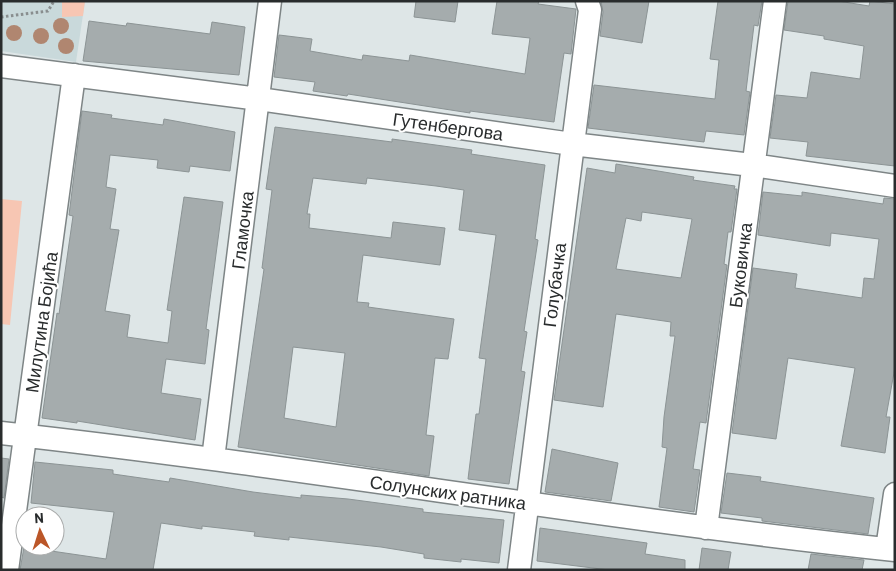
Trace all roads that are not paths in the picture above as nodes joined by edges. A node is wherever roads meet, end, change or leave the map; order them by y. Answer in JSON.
{"nodes":[{"id":1,"x":270,"y":1,"type":"edge"},
{"id":2,"x":587,"y":1,"type":"edge"},
{"id":3,"x":775,"y":1,"type":"edge"},
{"id":4,"x":1,"y":66,"type":"edge"},
{"id":5,"x":74,"y":75,"type":"junction"},
{"id":6,"x":259,"y":99,"type":"junction"},
{"id":7,"x":572,"y":144,"type":"junction"},
{"id":8,"x":752,"y":165,"type":"junction"},
{"id":9,"x":895,"y":186,"type":"edge"},
{"id":10,"x":1,"y":433,"type":"edge"},
{"id":11,"x":26,"y":436,"type":"junction"},
{"id":12,"x":213,"y":459,"type":"junction"},
{"id":13,"x":895,"y":494,"type":"edge"},
{"id":14,"x":527,"y":503,"type":"junction"},
{"id":15,"x":706,"y":528,"type":"junction"},
{"id":16,"x":891,"y":550,"type":"edge"},
{"id":17,"x":6,"y":570,"type":"edge"},
{"id":18,"x":519,"y":570,"type":"edge"}],
"edges":[{"from":1,"to":6,"type":"street","name":"Гламочка"},
{"from":2,"to":7,"type":"street","name":"Голубачка"},
{"from":3,"to":8,"type":"street","name":"Буковичка"},
{"from":4,"to":5,"type":"street","name":"Гутенбергова"},
{"from":5,"to":6,"type":"street","name":"Гутенбергова"},
{"from":5,"to":11,"type":"street","name":"Милутина Бојића"},
{"from":6,"to":7,"type":"street","name":"Гутенбергова"},
{"from":6,"to":12,"type":"street","name":"Гламочка"},
{"from":7,"to":8,"type":"street","name":"Гутенбергова"},
{"from":7,"to":14,"type":"street","name":"Голубачка"},
{"from":8,"to":9,"type":"street","name":"Гутенбергова"},
{"from":8,"to":15,"type":"street","name":"Буковичка"},
{"from":10,"to":11,"type":"street","name":"Солунских ратника"},
{"from":11,"to":12,"type":"street","name":"Солунских ратника"},
{"from":11,"to":17,"type":"street","name":"Милутина Бојића"},
{"from":12,"to":14,"type":"street","name":"Солунских ратника"},
{"from":13,"to":16,"type":"street"},
{"from":14,"to":15,"type":"street","name":"Солунских ратника"},
{"from":14,"to":18,"type":"street","name":"Голубачка"},
{"from":15,"to":16,"type":"street","name":"Солунских ратника"}]}
